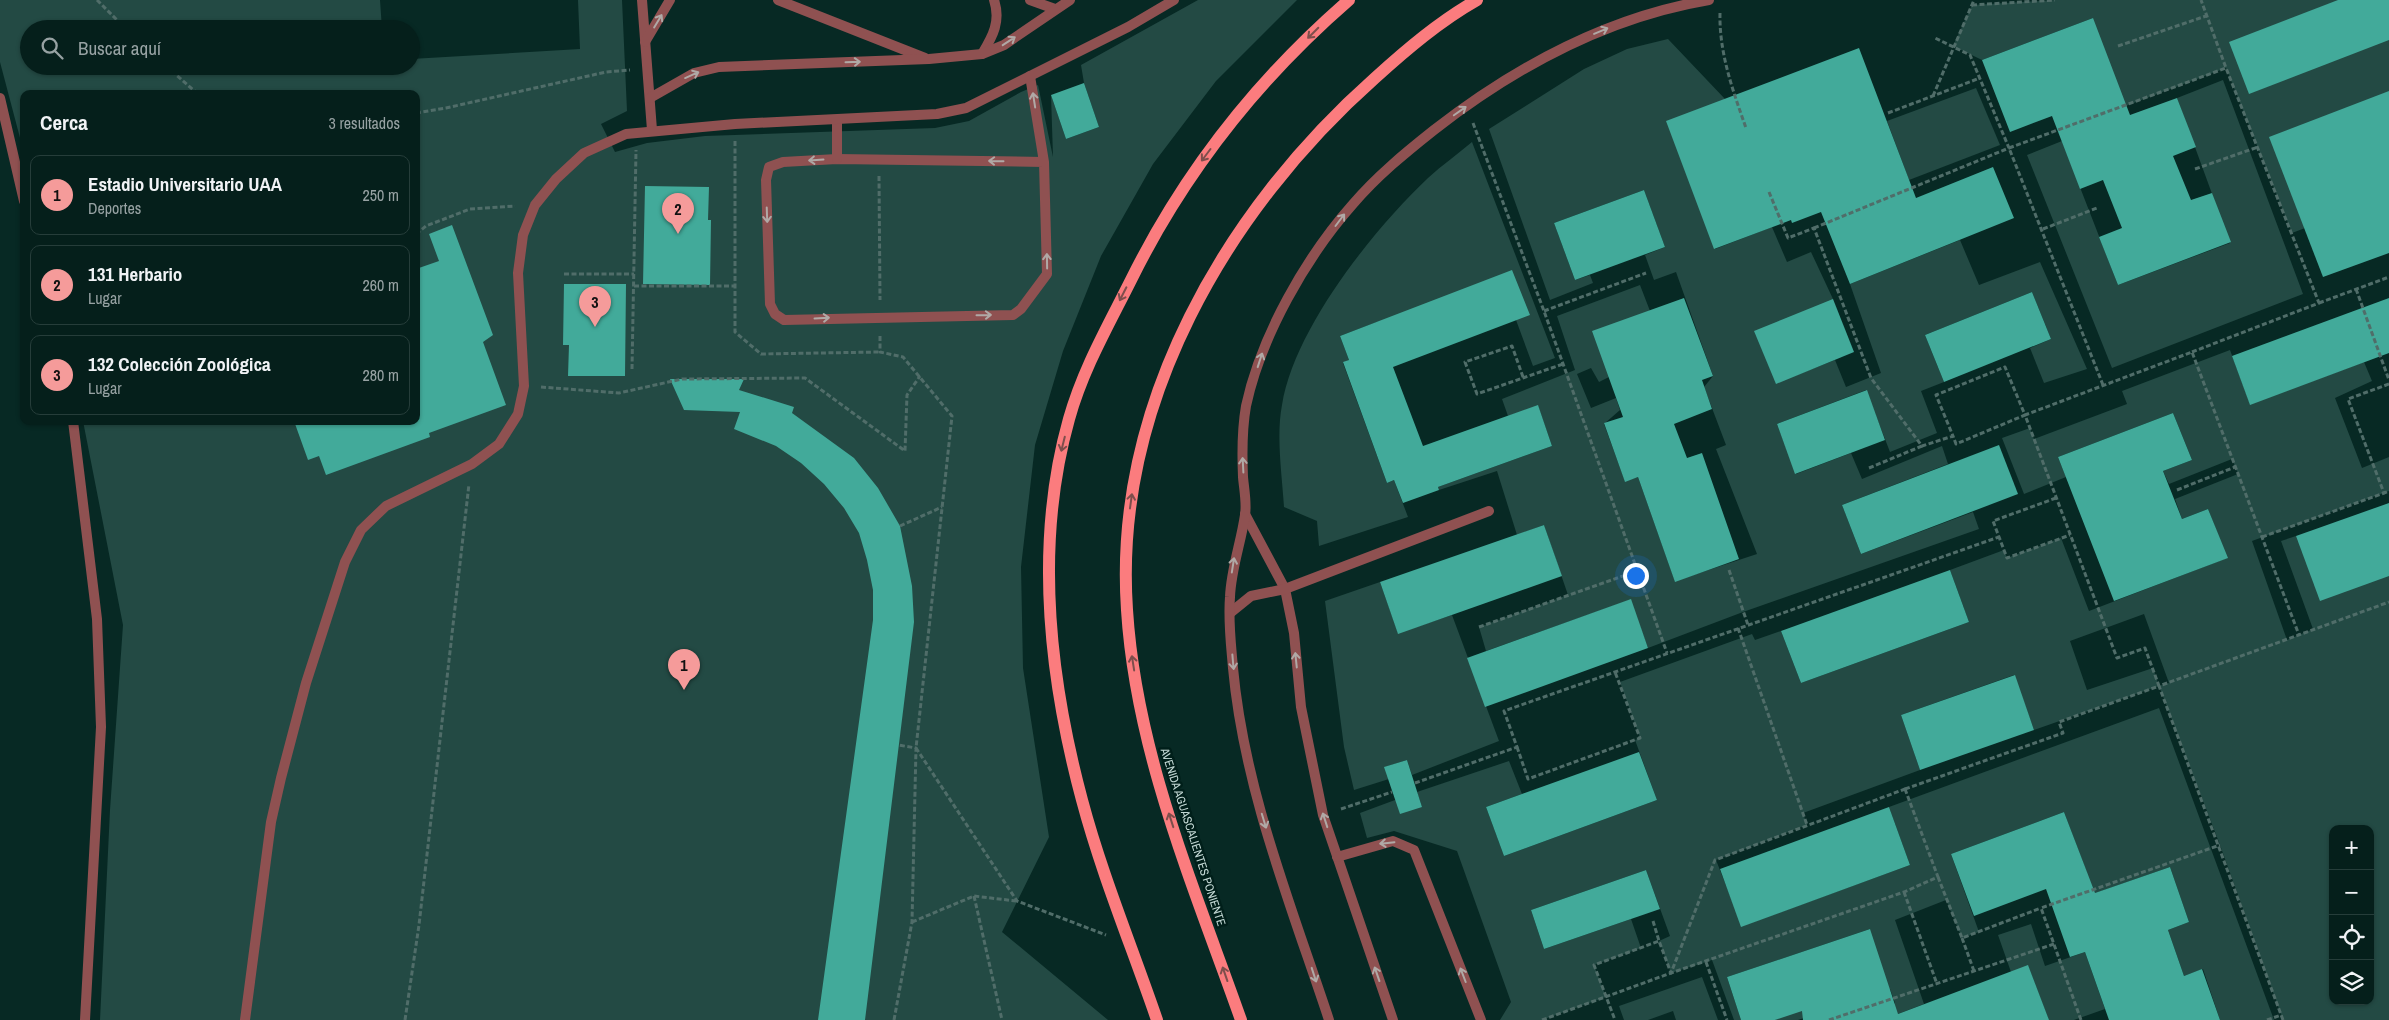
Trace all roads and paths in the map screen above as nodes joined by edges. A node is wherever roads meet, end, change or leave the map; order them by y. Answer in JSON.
{"nodes":[{"id":1,"x":97,"y":0,"type":"edge"},
{"id":2,"x":642,"y":0,"type":"edge"},
{"id":3,"x":670,"y":0,"type":"edge"},
{"id":4,"x":778,"y":0,"type":"edge"},
{"id":5,"x":994,"y":0,"type":"edge"},
{"id":6,"x":1030,"y":0,"type":"edge"},
{"id":7,"x":1070,"y":0,"type":"edge"},
{"id":8,"x":1174,"y":0,"type":"edge"},
{"id":9,"x":1350,"y":0,"type":"edge"},
{"id":10,"x":1709,"y":0,"type":"edge"},
{"id":11,"x":1974,"y":0,"type":"edge"},
{"id":12,"x":2055,"y":0,"type":"edge"},
{"id":13,"x":2200,"y":0,"type":"edge"},
{"id":14,"x":1474,"y":2,"type":"edge"},
{"id":15,"x":1972,"y":5,"type":"junction"},
{"id":16,"x":1055,"y":9,"type":"junction"},
{"id":17,"x":1720,"y":10,"type":"dead end"},
{"id":18,"x":2206,"y":16,"type":"junction"},
{"id":19,"x":117,"y":20,"type":"edge"},
{"id":20,"x":1935,"y":38,"type":"dead end"},
{"id":21,"x":645,"y":42,"type":"junction"},
{"id":22,"x":1953,"y":46,"type":"junction"},
{"id":23,"x":2118,"y":46,"type":"dead end"},
{"id":24,"x":982,"y":54,"type":"junction"},
{"id":25,"x":929,"y":59,"type":"junction"},
{"id":26,"x":2226,"y":68,"type":"junction"},
{"id":27,"x":648,"y":69,"type":"junction"},
{"id":28,"x":176,"y":75,"type":"edge"},
{"id":29,"x":1030,"y":76,"type":"junction"},
{"id":30,"x":1980,"y":78,"type":"junction"},
{"id":31,"x":193,"y":90,"type":"edge"},
{"id":32,"x":1933,"y":96,"type":"junction"},
{"id":33,"x":0,"y":98,"type":"edge"},
{"id":34,"x":650,"y":98,"type":"junction"},
{"id":35,"x":1466,"y":106,"type":"junction"},
{"id":36,"x":420,"y":111,"type":"edge"},
{"id":37,"x":1888,"y":113,"type":"dead end"},
{"id":38,"x":837,"y":120,"type":"junction"},
{"id":39,"x":1746,"y":128,"type":"dead end"},
{"id":40,"x":652,"y":130,"type":"junction"},
{"id":41,"x":637,"y":132,"type":"junction"},
{"id":42,"x":2258,"y":147,"type":"junction"},
{"id":43,"x":2010,"y":148,"type":"junction"},
{"id":44,"x":837,"y":159,"type":"junction"},
{"id":45,"x":879,"y":160,"type":"junction"},
{"id":46,"x":1044,"y":162,"type":"junction"},
{"id":47,"x":2195,"y":169,"type":"dead end"},
{"id":48,"x":20,"y":184,"type":"edge"},
{"id":49,"x":1769,"y":192,"type":"dead end"},
{"id":50,"x":519,"y":206,"type":"dead end"},
{"id":51,"x":2097,"y":208,"type":"dead end"},
{"id":52,"x":1814,"y":228,"type":"junction"},
{"id":53,"x":2043,"y":229,"type":"junction"},
{"id":54,"x":420,"y":231,"type":"edge"},
{"id":55,"x":1646,"y":273,"type":"dead end"},
{"id":56,"x":564,"y":274,"type":"dead end"},
{"id":57,"x":634,"y":274,"type":"junction"},
{"id":58,"x":2389,"y":277,"type":"edge"},
{"id":59,"x":634,"y":286,"type":"junction"},
{"id":60,"x":735,"y":286,"type":"dead end"},
{"id":61,"x":2356,"y":289,"type":"junction"},
{"id":62,"x":2319,"y":303,"type":"junction"},
{"id":63,"x":1544,"y":311,"type":"junction"},
{"id":64,"x":880,"y":317,"type":"junction"},
{"id":65,"x":2192,"y":352,"type":"junction"},
{"id":66,"x":1563,"y":364,"type":"junction"},
{"id":67,"x":632,"y":369,"type":"dead end"},
{"id":68,"x":920,"y":376,"type":"junction"},
{"id":69,"x":1523,"y":377,"type":"junction"},
{"id":70,"x":2389,"y":380,"type":"edge"},
{"id":71,"x":2389,"y":384,"type":"edge"},
{"id":72,"x":2103,"y":385,"type":"junction"},
{"id":73,"x":524,"y":386,"type":"junction"},
{"id":74,"x":2025,"y":415,"type":"junction"},
{"id":75,"x":73,"y":425,"type":"edge"},
{"id":76,"x":1953,"y":436,"type":"junction"},
{"id":77,"x":1922,"y":446,"type":"junction"},
{"id":78,"x":472,"y":464,"type":"junction"},
{"id":79,"x":2235,"y":467,"type":"junction"},
{"id":80,"x":1869,"y":468,"type":"dead end"},
{"id":81,"x":2177,"y":490,"type":"dead end"},
{"id":82,"x":2389,"y":491,"type":"edge"},
{"id":83,"x":2384,"y":493,"type":"junction"},
{"id":84,"x":2056,"y":498,"type":"junction"},
{"id":85,"x":943,"y":507,"type":"junction"},
{"id":86,"x":1489,"y":511,"type":"dead end"},
{"id":87,"x":1245,"y":514,"type":"junction"},
{"id":88,"x":900,"y":526,"type":"dead end"},
{"id":89,"x":2070,"y":535,"type":"junction"},
{"id":90,"x":1999,"y":537,"type":"junction"},
{"id":91,"x":2262,"y":537,"type":"junction"},
{"id":92,"x":1728,"y":570,"type":"dead end"},
{"id":93,"x":1637,"y":571,"type":"junction"},
{"id":94,"x":1285,"y":589,"type":"junction"},
{"id":95,"x":2389,"y":602,"type":"edge"},
{"id":96,"x":1230,"y":613,"type":"junction"},
{"id":97,"x":1748,"y":625,"type":"junction"},
{"id":98,"x":1479,"y":627,"type":"dead end"},
{"id":99,"x":1738,"y":628,"type":"junction"},
{"id":100,"x":2299,"y":635,"type":"junction"},
{"id":101,"x":1667,"y":653,"type":"junction"},
{"id":102,"x":1616,"y":672,"type":"junction"},
{"id":103,"x":2160,"y":686,"type":"junction"},
{"id":104,"x":898,"y":745,"type":"dead end"},
{"id":105,"x":1517,"y":747,"type":"junction"},
{"id":106,"x":916,"y":748,"type":"junction"},
{"id":107,"x":1414,"y":783,"type":"dead end"},
{"id":108,"x":1905,"y":789,"type":"junction"},
{"id":109,"x":1392,"y":792,"type":"dead end"},
{"id":110,"x":1323,"y":815,"type":"junction"},
{"id":111,"x":1807,"y":826,"type":"junction"},
{"id":112,"x":2220,"y":845,"type":"junction"},
{"id":113,"x":1337,"y":857,"type":"junction"},
{"id":114,"x":1938,"y":877,"type":"junction"},
{"id":115,"x":1904,"y":892,"type":"junction"},
{"id":116,"x":974,"y":896,"type":"junction"},
{"id":117,"x":1017,"y":901,"type":"junction"},
{"id":118,"x":2041,"y":908,"type":"junction"},
{"id":119,"x":1652,"y":921,"type":"dead end"},
{"id":120,"x":912,"y":922,"type":"junction"},
{"id":121,"x":1962,"y":938,"type":"junction"},
{"id":122,"x":1659,"y":941,"type":"junction"},
{"id":123,"x":2054,"y":944,"type":"junction"},
{"id":124,"x":1131,"y":945,"type":"junction"},
{"id":125,"x":1706,"y":962,"type":"junction"},
{"id":126,"x":1974,"y":971,"type":"junction"},
{"id":127,"x":1671,"y":974,"type":"junction"},
{"id":128,"x":1937,"y":984,"type":"junction"},
{"id":129,"x":1606,"y":997,"type":"junction"},
{"id":130,"x":1233,"y":998,"type":"junction"},
{"id":131,"x":2281,"y":1015,"type":"junction"},
{"id":132,"x":86,"y":1020,"type":"edge"},
{"id":133,"x":245,"y":1020,"type":"edge"},
{"id":134,"x":405,"y":1020,"type":"edge"},
{"id":135,"x":894,"y":1020,"type":"edge"},
{"id":136,"x":1002,"y":1020,"type":"edge"},
{"id":137,"x":1158,"y":1020,"type":"edge"},
{"id":138,"x":1241,"y":1020,"type":"edge"},
{"id":139,"x":1251,"y":1020,"type":"edge"},
{"id":140,"x":1329,"y":1020,"type":"edge"},
{"id":141,"x":1393,"y":1020,"type":"edge"},
{"id":142,"x":1481,"y":1020,"type":"edge"},
{"id":143,"x":1542,"y":1020,"type":"edge"},
{"id":144,"x":1615,"y":1020,"type":"edge"},
{"id":145,"x":1727,"y":1020,"type":"edge"},
{"id":146,"x":1828,"y":1020,"type":"edge"},
{"id":147,"x":2081,"y":1020,"type":"edge"},
{"id":148,"x":2267,"y":1020,"type":"edge"},
{"id":149,"x":2283,"y":1020,"type":"edge"}],
"edges":[{"from":1,"to":19,"type":"path"},
{"from":2,"to":21,"type":"street"},
{"from":21,"to":3,"type":"street","one_way":true},
{"from":4,"to":25,"type":"street"},
{"from":5,"to":24,"type":"street"},
{"from":6,"to":16,"type":"street"},
{"from":7,"to":16,"type":"street"},
{"from":8,"to":29,"type":"street"},
{"from":9,"to":124,"type":"main road","one_way":true},
{"from":35,"to":10,"type":"street","one_way":true},
{"from":11,"to":15,"type":"path"},
{"from":12,"to":15,"type":"path"},
{"from":13,"to":18,"type":"path"},
{"from":130,"to":14,"type":"main road","name":"AVENIDA AGUASCALIENTES PONIENTE","one_way":true},
{"from":15,"to":22,"type":"path"},
{"from":24,"to":16,"type":"street","one_way":true},
{"from":17,"to":39,"type":"path"},
{"from":18,"to":23,"type":"path"},
{"from":18,"to":26,"type":"path"},
{"from":20,"to":22,"type":"path"},
{"from":21,"to":27,"type":"street"},
{"from":22,"to":30,"type":"path"},
{"from":22,"to":32,"type":"path"},
{"from":24,"to":25,"type":"street"},
{"from":34,"to":25,"type":"street","one_way":true},
{"from":26,"to":42,"type":"path"},
{"from":26,"to":43,"type":"path"},
{"from":27,"to":34,"type":"street"},
{"from":27,"to":36,"type":"path"},
{"from":28,"to":31,"type":"path"},
{"from":29,"to":38,"type":"street"},
{"from":46,"to":29,"type":"street","one_way":true},
{"from":30,"to":32,"type":"path"},
{"from":30,"to":43,"type":"path"},
{"from":32,"to":37,"type":"path"},
{"from":33,"to":48,"type":"street"},
{"from":34,"to":40,"type":"street"},
{"from":35,"to":63,"type":"path"},
{"from":87,"to":35,"type":"street","one_way":true},
{"from":38,"to":40,"type":"street"},
{"from":38,"to":44,"type":"street"},
{"from":40,"to":41,"type":"street"},
{"from":41,"to":57,"type":"path"},
{"from":41,"to":73,"type":"street"},
{"from":42,"to":47,"type":"path"},
{"from":42,"to":62,"type":"path"},
{"from":43,"to":52,"type":"path"},
{"from":43,"to":53,"type":"path"},
{"from":44,"to":45,"type":"street"},
{"from":44,"to":64,"type":"street","one_way":true},
{"from":46,"to":45,"type":"street","one_way":true},
{"from":45,"to":64,"type":"path"},
{"from":64,"to":46,"type":"street","one_way":true},
{"from":49,"to":52,"type":"path"},
{"from":50,"to":54,"type":"path"},
{"from":51,"to":53,"type":"path"},
{"from":52,"to":77,"type":"path"},
{"from":53,"to":72,"type":"path"},
{"from":55,"to":63,"type":"path"},
{"from":56,"to":57,"type":"path"},
{"from":57,"to":59,"type":"path"},
{"from":58,"to":61,"type":"path"},
{"from":59,"to":60,"type":"path"},
{"from":59,"to":67,"type":"path"},
{"from":61,"to":62,"type":"path"},
{"from":61,"to":70,"type":"path"},
{"from":62,"to":65,"type":"path"},
{"from":63,"to":66,"type":"path"},
{"from":64,"to":68,"type":"path"},
{"from":65,"to":72,"type":"path"},
{"from":65,"to":79,"type":"path"},
{"from":66,"to":69,"type":"path"},
{"from":66,"to":93,"type":"path"},
{"from":68,"to":73,"type":"path"},
{"from":68,"to":85,"type":"path"},
{"from":69,"to":69,"type":"path"},
{"from":71,"to":83,"type":"path"},
{"from":72,"to":74,"type":"path"},
{"from":73,"to":78,"type":"street"},
{"from":74,"to":76,"type":"path"},
{"from":74,"to":76,"type":"path"},
{"from":74,"to":84,"type":"path"},
{"from":75,"to":132,"type":"street"},
{"from":76,"to":77,"type":"path"},
{"from":77,"to":80,"type":"path"},
{"from":78,"to":133,"type":"street"},
{"from":78,"to":134,"type":"path"},
{"from":79,"to":81,"type":"path"},
{"from":79,"to":91,"type":"path"},
{"from":82,"to":83,"type":"path"},
{"from":83,"to":91,"type":"path"},
{"from":84,"to":89,"type":"path"},
{"from":84,"to":90,"type":"path"},
{"from":85,"to":88,"type":"path"},
{"from":85,"to":106,"type":"path"},
{"from":86,"to":94,"type":"street"},
{"from":87,"to":94,"type":"street"},
{"from":96,"to":87,"type":"street","one_way":true},
{"from":89,"to":90,"type":"path"},
{"from":89,"to":103,"type":"path"},
{"from":90,"to":97,"type":"path"},
{"from":91,"to":100,"type":"path"},
{"from":92,"to":97,"type":"path"},
{"from":93,"to":98,"type":"path"},
{"from":93,"to":101,"type":"path"},
{"from":94,"to":96,"type":"street"},
{"from":110,"to":94,"type":"street","one_way":true},
{"from":95,"to":100,"type":"path"},
{"from":96,"to":140,"type":"street","one_way":true},
{"from":97,"to":99,"type":"path"},
{"from":99,"to":101,"type":"path"},
{"from":99,"to":111,"type":"path"},
{"from":100,"to":103,"type":"path"},
{"from":101,"to":102,"type":"path"},
{"from":102,"to":105,"type":"path"},
{"from":102,"to":105,"type":"path"},
{"from":103,"to":108,"type":"path"},
{"from":103,"to":112,"type":"path"},
{"from":104,"to":106,"type":"path"},
{"from":105,"to":107,"type":"path"},
{"from":106,"to":117,"type":"path"},
{"from":106,"to":120,"type":"path"},
{"from":108,"to":111,"type":"path"},
{"from":108,"to":114,"type":"path"},
{"from":109,"to":110,"type":"path"},
{"from":113,"to":110,"type":"street","one_way":true},
{"from":111,"to":127,"type":"path"},
{"from":112,"to":118,"type":"path"},
{"from":112,"to":131,"type":"path"},
{"from":141,"to":113,"type":"street","one_way":true},
{"from":142,"to":113,"type":"street","one_way":true},
{"from":114,"to":115,"type":"path"},
{"from":114,"to":121,"type":"path"},
{"from":115,"to":125,"type":"path"},
{"from":115,"to":128,"type":"path"},
{"from":116,"to":117,"type":"path"},
{"from":116,"to":120,"type":"path"},
{"from":116,"to":136,"type":"path"},
{"from":117,"to":124,"type":"path"},
{"from":118,"to":121,"type":"path"},
{"from":118,"to":123,"type":"path"},
{"from":119,"to":122,"type":"path"},
{"from":120,"to":135,"type":"path"},
{"from":121,"to":126,"type":"path"},
{"from":122,"to":127,"type":"path"},
{"from":122,"to":129,"type":"path"},
{"from":123,"to":126,"type":"path"},
{"from":123,"to":147,"type":"path"},
{"from":124,"to":137,"type":"main road"},
{"from":125,"to":127,"type":"path"},
{"from":125,"to":145,"type":"path"},
{"from":126,"to":128,"type":"path"},
{"from":127,"to":129,"type":"path"},
{"from":128,"to":146,"type":"path"},
{"from":129,"to":143,"type":"path"},
{"from":129,"to":144,"type":"path"},
{"from":130,"to":138,"type":"main road","name":"AVENIDA AGUASCALIENTES PONIENTE"},
{"from":130,"to":139,"type":"main road"},
{"from":131,"to":148,"type":"path"},
{"from":131,"to":149,"type":"path"}]}
